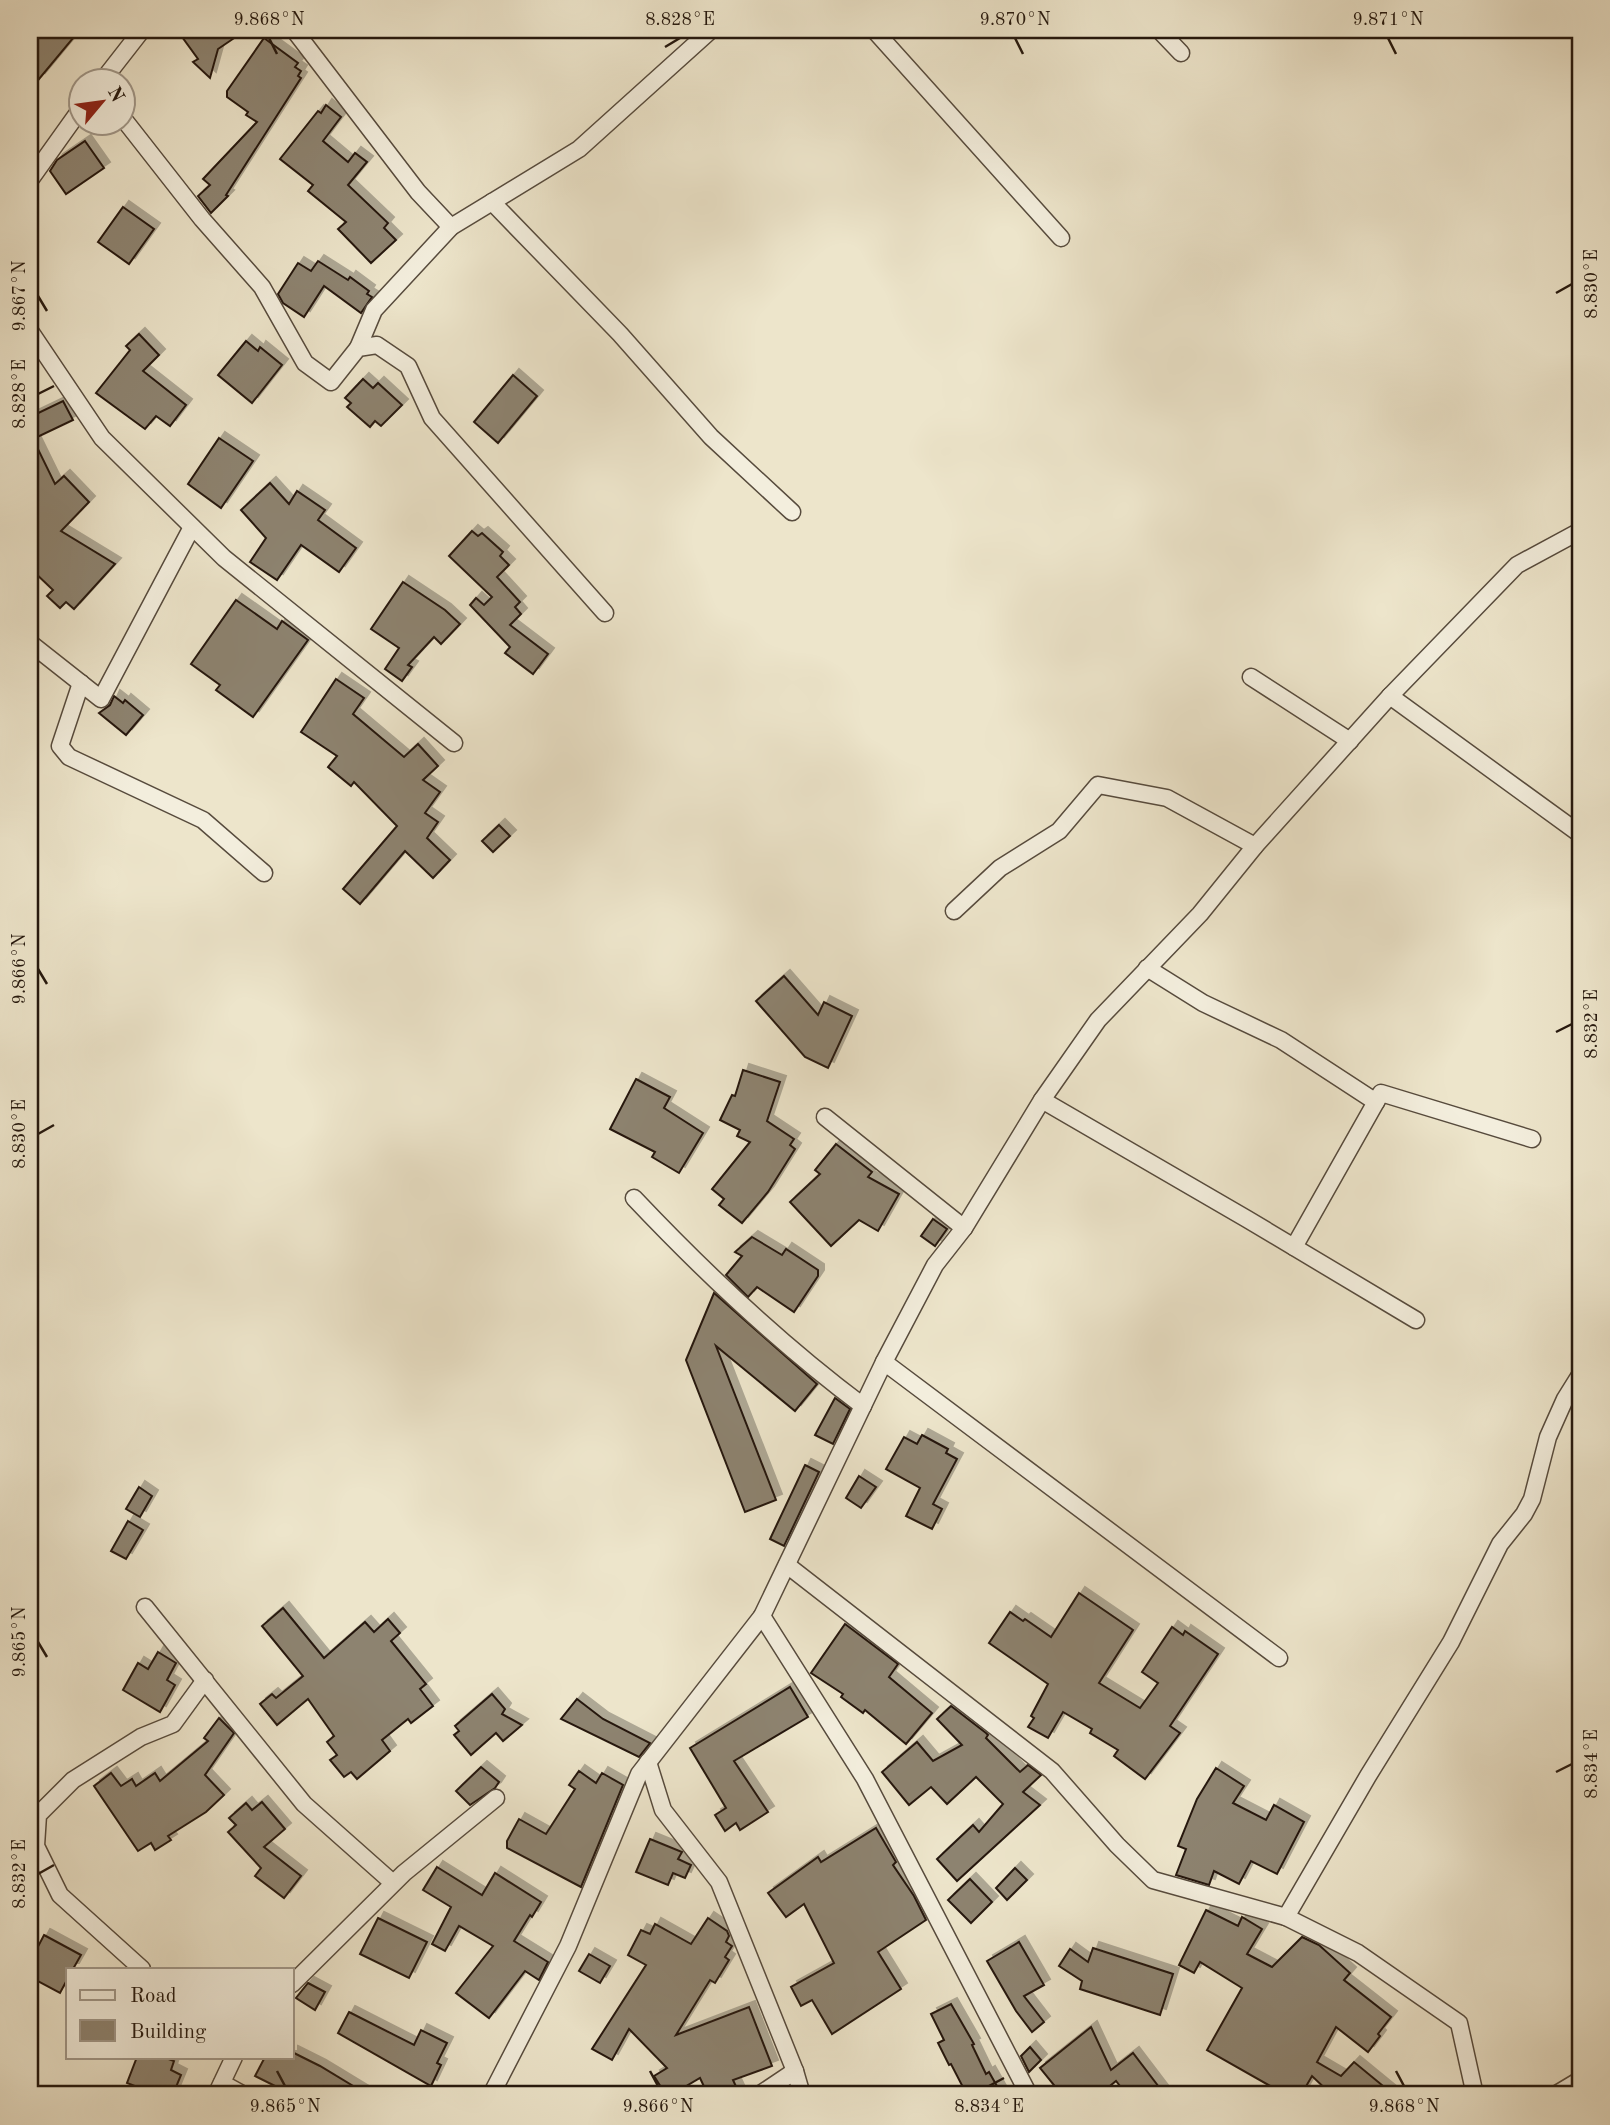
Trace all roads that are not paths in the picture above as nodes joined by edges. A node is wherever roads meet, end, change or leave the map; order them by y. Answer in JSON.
{"nodes":[{"id":1,"x":142,"y":30,"type":"edge"},
{"id":2,"x":294,"y":30,"type":"edge"},
{"id":3,"x":710,"y":30,"type":"edge"},
{"id":4,"x":874,"y":30,"type":"edge"},
{"id":5,"x":1159,"y":30,"type":"edge"},
{"id":6,"x":1181,"y":53,"type":"dead end"},
{"id":7,"x":114,"y":66,"type":"edge"},
{"id":8,"x":66,"y":130,"type":"edge"},
{"id":9,"x":136,"y":135,"type":"edge"},
{"id":10,"x":30,"y":180,"type":"edge"},
{"id":11,"x":492,"y":202,"type":"junction"},
{"id":12,"x":450,"y":227,"type":"junction"},
{"id":13,"x":1061,"y":238,"type":"dead end"},
{"id":14,"x":30,"y":331,"type":"edge"},
{"id":15,"x":358,"y":348,"type":"junction"},
{"id":16,"x":792,"y":512,"type":"dead end"},
{"id":17,"x":192,"y":527,"type":"junction"},
{"id":18,"x":1580,"y":531,"type":"edge"},
{"id":19,"x":606,"y":614,"type":"dead end"},
{"id":20,"x":30,"y":643,"type":"edge"},
{"id":21,"x":1251,"y":677,"type":"dead end"},
{"id":22,"x":81,"y":683,"type":"junction"},
{"id":23,"x":1390,"y":696,"type":"junction"},
{"id":24,"x":1350,"y":741,"type":"junction"},
{"id":25,"x":454,"y":743,"type":"dead end"},
{"id":26,"x":1580,"y":834,"type":"edge"},
{"id":27,"x":1255,"y":846,"type":"junction"},
{"id":28,"x":264,"y":873,"type":"dead end"},
{"id":29,"x":954,"y":911,"type":"dead end"},
{"id":30,"x":1147,"y":968,"type":"junction"},
{"id":31,"x":1042,"y":1100,"type":"junction"},
{"id":32,"x":1376,"y":1102,"type":"junction"},
{"id":33,"x":825,"y":1117,"type":"dead end"},
{"id":34,"x":1532,"y":1139,"type":"dead end"},
{"id":35,"x":634,"y":1198,"type":"dead end"},
{"id":36,"x":964,"y":1228,"type":"junction"},
{"id":37,"x":1294,"y":1247,"type":"junction"},
{"id":38,"x":1416,"y":1320,"type":"dead end"},
{"id":39,"x":884,"y":1362,"type":"junction"},
{"id":40,"x":1580,"y":1375,"type":"edge"},
{"id":41,"x":863,"y":1406,"type":"junction"},
{"id":42,"x":787,"y":1565,"type":"junction"},
{"id":43,"x":145,"y":1607,"type":"dead end"},
{"id":44,"x":762,"y":1616,"type":"junction"},
{"id":45,"x":1279,"y":1658,"type":"dead end"},
{"id":46,"x":205,"y":1680,"type":"junction"},
{"id":47,"x":648,"y":1762,"type":"junction"},
{"id":48,"x":632,"y":1790,"type":"junction"},
{"id":49,"x":496,"y":1798,"type":"dead end"},
{"id":50,"x":663,"y":1810,"type":"junction"},
{"id":51,"x":393,"y":1884,"type":"junction"},
{"id":52,"x":1286,"y":1917,"type":"junction"},
{"id":53,"x":141,"y":1968,"type":"edge"},
{"id":54,"x":294,"y":1982,"type":"edge"},
{"id":55,"x":234,"y":2058,"type":"edge"},
{"id":56,"x":795,"y":2071,"type":"junction"},
{"id":57,"x":1580,"y":2080,"type":"edge"},
{"id":58,"x":219,"y":2089,"type":"edge"},
{"id":59,"x":244,"y":2095,"type":"edge"},
{"id":60,"x":491,"y":2095,"type":"edge"},
{"id":61,"x":759,"y":2095,"type":"edge"},
{"id":62,"x":802,"y":2095,"type":"edge"},
{"id":63,"x":1029,"y":2095,"type":"edge"},
{"id":64,"x":1475,"y":2095,"type":"edge"},
{"id":65,"x":1555,"y":2095,"type":"edge"}],
"edges":[{"from":1,"to":7,"type":"street"},
{"from":2,"to":12,"type":"street"},
{"from":3,"to":11,"type":"street"},
{"from":4,"to":13,"type":"street"},
{"from":5,"to":6,"type":"street"},
{"from":8,"to":10,"type":"street"},
{"from":9,"to":15,"type":"street"},
{"from":11,"to":12,"type":"street"},
{"from":11,"to":16,"type":"street"},
{"from":12,"to":15,"type":"street"},
{"from":14,"to":17,"type":"street"},
{"from":15,"to":19,"type":"street"},
{"from":17,"to":22,"type":"street"},
{"from":17,"to":25,"type":"street"},
{"from":18,"to":23,"type":"street"},
{"from":20,"to":22,"type":"street"},
{"from":21,"to":24,"type":"street"},
{"from":22,"to":28,"type":"street"},
{"from":23,"to":24,"type":"street"},
{"from":23,"to":26,"type":"street"},
{"from":24,"to":27,"type":"street"},
{"from":27,"to":29,"type":"street"},
{"from":27,"to":30,"type":"street"},
{"from":30,"to":31,"type":"street"},
{"from":30,"to":32,"type":"street"},
{"from":31,"to":36,"type":"street"},
{"from":31,"to":37,"type":"street"},
{"from":32,"to":34,"type":"street"},
{"from":32,"to":37,"type":"street"},
{"from":33,"to":36,"type":"street"},
{"from":35,"to":41,"type":"street"},
{"from":36,"to":39,"type":"street"},
{"from":37,"to":38,"type":"street"},
{"from":39,"to":41,"type":"street"},
{"from":39,"to":45,"type":"street"},
{"from":40,"to":52,"type":"street"},
{"from":41,"to":42,"type":"street"},
{"from":42,"to":44,"type":"street"},
{"from":42,"to":52,"type":"street"},
{"from":43,"to":46,"type":"street"},
{"from":44,"to":47,"type":"street"},
{"from":44,"to":63,"type":"street"},
{"from":46,"to":51,"type":"street"},
{"from":46,"to":53,"type":"street"},
{"from":47,"to":48,"type":"street"},
{"from":47,"to":50,"type":"street"},
{"from":48,"to":50,"type":"street"},
{"from":48,"to":60,"type":"street"},
{"from":49,"to":51,"type":"street"},
{"from":50,"to":56,"type":"street"},
{"from":51,"to":54,"type":"street"},
{"from":52,"to":64,"type":"street"},
{"from":55,"to":58,"type":"street"},
{"from":56,"to":61,"type":"street"},
{"from":56,"to":62,"type":"street"},
{"from":57,"to":65,"type":"street"},
{"from":58,"to":59,"type":"street"}]}
